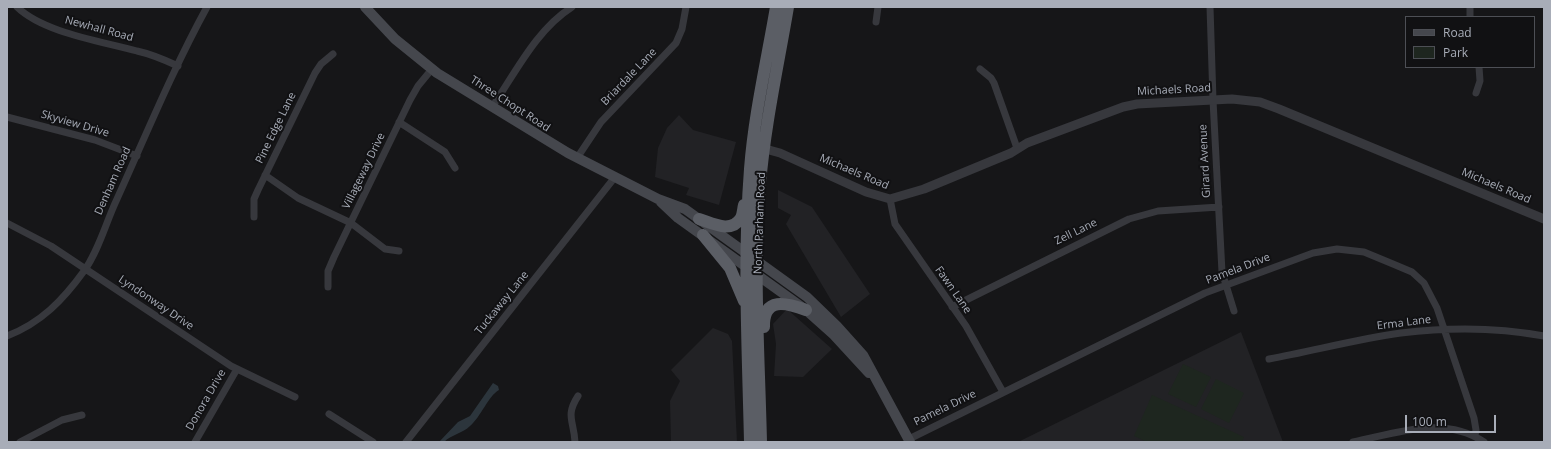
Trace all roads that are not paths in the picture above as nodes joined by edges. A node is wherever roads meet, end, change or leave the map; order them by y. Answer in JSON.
{"nodes":[{"id":1,"x":17,"y":7,"type":"edge"},
{"id":2,"x":207,"y":7,"type":"edge"},
{"id":3,"x":365,"y":7,"type":"edge"},
{"id":4,"x":572,"y":7,"type":"edge"},
{"id":5,"x":686,"y":7,"type":"edge"},
{"id":6,"x":776,"y":7,"type":"edge"},
{"id":7,"x":788,"y":7,"type":"edge"},
{"id":8,"x":878,"y":7,"type":"edge"},
{"id":9,"x":1210,"y":7,"type":"edge"},
{"id":10,"x":876,"y":22,"type":"dead end"},
{"id":11,"x":333,"y":54,"type":"dead end"},
{"id":12,"x":178,"y":66,"type":"junction"},
{"id":13,"x":1479,"y":68,"type":"edge"},
{"id":14,"x":432,"y":69,"type":"junction"},
{"id":15,"x":980,"y":69,"type":"dead end"},
{"id":16,"x":1476,"y":93,"type":"dead end"},
{"id":17,"x":1213,"y":100,"type":"junction"},
{"id":18,"x":492,"y":107,"type":"junction"},
{"id":19,"x":7,"y":117,"type":"edge"},
{"id":20,"x":399,"y":122,"type":"junction"},
{"id":21,"x":758,"y":147,"type":"junction"},
{"id":22,"x":1017,"y":148,"type":"junction"},
{"id":23,"x":137,"y":156,"type":"junction"},
{"id":24,"x":577,"y":158,"type":"junction"},
{"id":25,"x":454,"y":168,"type":"dead end"},
{"id":26,"x":266,"y":175,"type":"junction"},
{"id":27,"x":615,"y":177,"type":"junction"},
{"id":28,"x":748,"y":195,"type":"junction"},
{"id":29,"x":658,"y":199,"type":"junction"},
{"id":30,"x":890,"y":199,"type":"junction"},
{"id":31,"x":1219,"y":207,"type":"junction"},
{"id":32,"x":254,"y":217,"type":"dead end"},
{"id":33,"x":699,"y":219,"type":"junction"},
{"id":34,"x":1544,"y":219,"type":"edge"},
{"id":35,"x":7,"y":223,"type":"edge"},
{"id":36,"x":351,"y":223,"type":"junction"},
{"id":37,"x":703,"y":235,"type":"junction"},
{"id":38,"x":399,"y":251,"type":"dead end"},
{"id":39,"x":746,"y":253,"type":"junction"},
{"id":40,"x":758,"y":261,"type":"junction"},
{"id":41,"x":746,"y":267,"type":"junction"},
{"id":42,"x":85,"y":269,"type":"junction"},
{"id":43,"x":758,"y":275,"type":"junction"},
{"id":44,"x":1226,"y":284,"type":"junction"},
{"id":45,"x":328,"y":287,"type":"dead end"},
{"id":46,"x":952,"y":307,"type":"junction"},
{"id":47,"x":806,"y":310,"type":"junction"},
{"id":48,"x":747,"y":311,"type":"junction"},
{"id":49,"x":1234,"y":311,"type":"dead end"},
{"id":50,"x":1444,"y":330,"type":"junction"},
{"id":51,"x":7,"y":336,"type":"edge"},
{"id":52,"x":1544,"y":336,"type":"edge"},
{"id":53,"x":1269,"y":359,"type":"dead end"},
{"id":54,"x":760,"y":365,"type":"junction"},
{"id":55,"x":237,"y":369,"type":"junction"},
{"id":56,"x":876,"y":380,"type":"junction"},
{"id":57,"x":1003,"y":392,"type":"junction"},
{"id":58,"x":578,"y":396,"type":"dead end"},
{"id":59,"x":295,"y":397,"type":"dead end"},
{"id":60,"x":329,"y":414,"type":"dead end"},
{"id":61,"x":82,"y":415,"type":"dead end"},
{"id":62,"x":1475,"y":436,"type":"junction"},
{"id":63,"x":910,"y":440,"type":"edge"},
{"id":64,"x":20,"y":442,"type":"edge"},
{"id":65,"x":195,"y":442,"type":"edge"},
{"id":66,"x":373,"y":442,"type":"edge"},
{"id":67,"x":406,"y":442,"type":"edge"},
{"id":68,"x":575,"y":442,"type":"edge"},
{"id":69,"x":750,"y":442,"type":"edge"},
{"id":70,"x":761,"y":442,"type":"edge"},
{"id":71,"x":1353,"y":442,"type":"edge"},
{"id":72,"x":1484,"y":442,"type":"edge"}],
"edges":[{"from":1,"to":12,"type":"street","name":"Newhall Road"},
{"from":2,"to":12,"type":"street","name":"Denham Road"},
{"from":3,"to":14,"type":"main road","name":"Three Chopt Road"},
{"from":4,"to":18,"type":"street"},
{"from":5,"to":24,"type":"street","name":"Briardale Lane"},
{"from":6,"to":21,"type":"highway","name":"North Parham Road"},
{"from":7,"to":21,"type":"highway","name":"North Parham Road"},
{"from":8,"to":10,"type":"street"},
{"from":9,"to":17,"type":"street","name":"Girard Avenue"},
{"from":11,"to":26,"type":"street","name":"Pine Edge Lane"},
{"from":12,"to":23,"type":"street","name":"Denham Road"},
{"from":13,"to":16,"type":"street"},
{"from":14,"to":18,"type":"main road","name":"Three Chopt Road"},
{"from":14,"to":20,"type":"street","name":"Villageway Drive"},
{"from":15,"to":22,"type":"street"},
{"from":17,"to":22,"type":"street","name":"Michaels Road"},
{"from":17,"to":31,"type":"street","name":"Girard Avenue"},
{"from":17,"to":34,"type":"street","name":"Michaels Road"},
{"from":18,"to":24,"type":"main road","name":"Three Chopt Road"},
{"from":19,"to":23,"type":"street","name":"Skyview Drive"},
{"from":20,"to":25,"type":"street"},
{"from":20,"to":36,"type":"street","name":"Villageway Drive"},
{"from":21,"to":28,"type":"highway","name":"North Parham Road"},
{"from":21,"to":30,"type":"street","name":"Michaels Road"},
{"from":21,"to":40,"type":"highway","name":"North Parham Road"},
{"from":22,"to":30,"type":"street","name":"Michaels Road"},
{"from":23,"to":42,"type":"street","name":"Denham Road"},
{"from":24,"to":27,"type":"main road","name":"Three Chopt Road"},
{"from":26,"to":32,"type":"street","name":"Pine Edge Lane"},
{"from":26,"to":36,"type":"street"},
{"from":27,"to":29,"type":"main road","name":"Three Chopt Road"},
{"from":27,"to":67,"type":"street","name":"Tuckaway Lane"},
{"from":28,"to":33,"type":"highway"},
{"from":28,"to":39,"type":"highway","name":"North Parham Road"},
{"from":29,"to":33,"type":"main road","name":"Three Chopt Road"},
{"from":29,"to":37,"type":"main road","name":"Three Chopt Road"},
{"from":30,"to":46,"type":"street","name":"Fawn Lane"},
{"from":31,"to":44,"type":"street","name":"Girard Avenue"},
{"from":31,"to":46,"type":"street","name":"Zell Lane"},
{"from":33,"to":39,"type":"main road","name":"Three Chopt Road"},
{"from":35,"to":42,"type":"street","name":"Lyndonway Drive"},
{"from":36,"to":38,"type":"street"},
{"from":36,"to":45,"type":"street","name":"Villageway Drive"},
{"from":37,"to":41,"type":"main road","name":"Three Chopt Road"},
{"from":37,"to":48,"type":"highway"},
{"from":39,"to":40,"type":"main road","name":"Three Chopt Road"},
{"from":39,"to":41,"type":"highway","name":"North Parham Road"},
{"from":40,"to":43,"type":"highway","name":"North Parham Road"},
{"from":40,"to":56,"type":"main road","name":"Three Chopt Road"},
{"from":41,"to":43,"type":"main road","name":"Three Chopt Road"},
{"from":41,"to":48,"type":"highway","name":"North Parham Road"},
{"from":42,"to":51,"type":"street","name":"Denham Road"},
{"from":42,"to":55,"type":"street","name":"Lyndonway Drive"},
{"from":43,"to":47,"type":"main road","name":"Three Chopt Road"},
{"from":43,"to":54,"type":"highway","name":"North Parham Road"},
{"from":44,"to":49,"type":"street","name":"Girard Avenue"},
{"from":44,"to":50,"type":"street","name":"Pamela Drive"},
{"from":44,"to":57,"type":"street","name":"Pamela Drive"},
{"from":46,"to":57,"type":"street","name":"Fawn Lane"},
{"from":47,"to":54,"type":"highway"},
{"from":47,"to":56,"type":"main road","name":"Three Chopt Road"},
{"from":48,"to":69,"type":"highway","name":"North Parham Road"},
{"from":50,"to":52,"type":"street","name":"Erma Lane"},
{"from":50,"to":53,"type":"street","name":"Erma Lane"},
{"from":50,"to":62,"type":"street","name":"Pamela Drive"},
{"from":54,"to":70,"type":"highway","name":"North Parham Road"},
{"from":55,"to":59,"type":"street","name":"Lyndonway Drive"},
{"from":55,"to":65,"type":"street","name":"Donora Drive"},
{"from":56,"to":63,"type":"main road","name":"Three Chopt Road"},
{"from":57,"to":63,"type":"street","name":"Pamela Drive"},
{"from":58,"to":68,"type":"street"},
{"from":60,"to":66,"type":"street"},
{"from":61,"to":64,"type":"street"},
{"from":62,"to":71,"type":"street"},
{"from":62,"to":72,"type":"street"}]}
